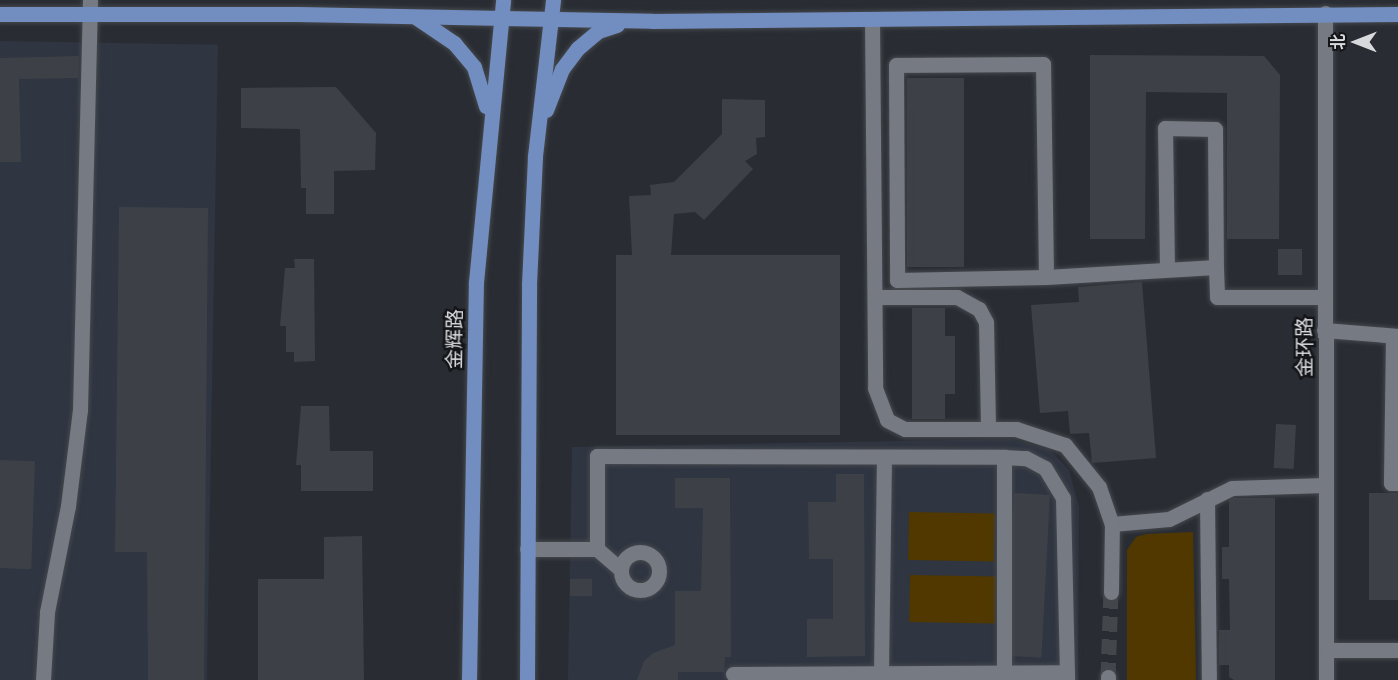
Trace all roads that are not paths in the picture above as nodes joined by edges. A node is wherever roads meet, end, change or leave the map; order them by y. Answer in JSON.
{"nodes":[{"id":1,"x":503,"y":0,"type":"edge"},
{"id":2,"x":553,"y":0,"type":"edge"},
{"id":3,"x":90,"y":7,"type":"edge"},
{"id":4,"x":1326,"y":13,"type":"junction"},
{"id":5,"x":0,"y":14,"type":"edge"},
{"id":6,"x":1398,"y":14,"type":"edge"},
{"id":7,"x":415,"y":16,"type":"junction"},
{"id":8,"x":501,"y":19,"type":"junction"},
{"id":9,"x":872,"y":19,"type":"junction"},
{"id":10,"x":550,"y":20,"type":"junction"},
{"id":11,"x":631,"y":21,"type":"junction"},
{"id":12,"x":489,"y":128,"type":"junction"},
{"id":13,"x":537,"y":132,"type":"junction"},
{"id":14,"x":1216,"y":267,"type":"junction"},
{"id":15,"x":1167,"y":269,"type":"junction"},
{"id":16,"x":1046,"y":277,"type":"junction"},
{"id":17,"x":876,"y":297,"type":"junction"},
{"id":18,"x":1325,"y":297,"type":"junction"},
{"id":19,"x":1324,"y":330,"type":"junction"},
{"id":20,"x":1396,"y":336,"type":"edge"},
{"id":21,"x":988,"y":428,"type":"junction"},
{"id":22,"x":884,"y":457,"type":"junction"},
{"id":23,"x":1004,"y":457,"type":"junction"},
{"id":24,"x":1398,"y":483,"type":"edge"},
{"id":25,"x":1325,"y":485,"type":"junction"},
{"id":26,"x":1207,"y":499,"type":"junction"},
{"id":27,"x":1112,"y":524,"type":"junction"},
{"id":28,"x":527,"y":549,"type":"junction"},
{"id":29,"x":597,"y":549,"type":"junction"},
{"id":30,"x":620,"y":569,"type":"dead end"},
{"id":31,"x":1110,"y":592,"type":"tunnel mouth"},
{"id":32,"x":1327,"y":650,"type":"junction"},
{"id":33,"x":1398,"y":650,"type":"edge"},
{"id":34,"x":881,"y":672,"type":"junction"},
{"id":35,"x":1004,"y":672,"type":"junction"},
{"id":36,"x":734,"y":674,"type":"dead end"},
{"id":37,"x":1067,"y":676,"type":"edge"},
{"id":38,"x":43,"y":680,"type":"edge"},
{"id":39,"x":469,"y":680,"type":"edge"},
{"id":40,"x":527,"y":680,"type":"edge"},
{"id":41,"x":1209,"y":680,"type":"edge"},
{"id":42,"x":1326,"y":680,"type":"edge"}],
"edges":[{"from":1,"to":8,"type":"main road","name":"金辉路"},
{"from":2,"to":10,"type":"main road"},
{"from":3,"to":5,"type":"main road"},
{"from":3,"to":7,"type":"main road"},
{"from":3,"to":38,"type":"street"},
{"from":4,"to":6,"type":"main road"},
{"from":4,"to":9,"type":"main road"},
{"from":4,"to":18,"type":"street","name":"金环路"},
{"from":7,"to":8,"type":"main road"},
{"from":7,"to":12,"type":"main road"},
{"from":8,"to":10,"type":"main road"},
{"from":8,"to":12,"type":"main road","name":"金辉路"},
{"from":9,"to":11,"type":"main road"},
{"from":9,"to":17,"type":"street"},
{"from":10,"to":11,"type":"main road"},
{"from":10,"to":13,"type":"main road"},
{"from":11,"to":13,"type":"main road"},
{"from":12,"to":39,"type":"main road","name":"金辉路"},
{"from":13,"to":28,"type":"main road"},
{"from":14,"to":15,"type":"street"},
{"from":14,"to":15,"type":"street"},
{"from":14,"to":18,"type":"street"},
{"from":15,"to":16,"type":"street"},
{"from":16,"to":16,"type":"street"},
{"from":17,"to":21,"type":"street"},
{"from":17,"to":21,"type":"street"},
{"from":18,"to":19,"type":"street","name":"金环路"},
{"from":19,"to":20,"type":"street"},
{"from":19,"to":25,"type":"street","name":"金环路"},
{"from":20,"to":24,"type":"street"},
{"from":21,"to":27,"type":"street"},
{"from":22,"to":23,"type":"street"},
{"from":22,"to":29,"type":"street"},
{"from":22,"to":34,"type":"street"},
{"from":23,"to":35,"type":"street"},
{"from":23,"to":37,"type":"street"},
{"from":25,"to":26,"type":"street"},
{"from":25,"to":32,"type":"street","name":"金环路"},
{"from":26,"to":27,"type":"street"},
{"from":26,"to":41,"type":"street"},
{"from":27,"to":31,"type":"street"},
{"from":28,"to":29,"type":"street"},
{"from":28,"to":40,"type":"main road"},
{"from":29,"to":30,"type":"street"},
{"from":32,"to":33,"type":"street"},
{"from":32,"to":42,"type":"street","name":"金环路"},
{"from":34,"to":35,"type":"street"},
{"from":34,"to":36,"type":"street"},
{"from":35,"to":37,"type":"street"}]}
